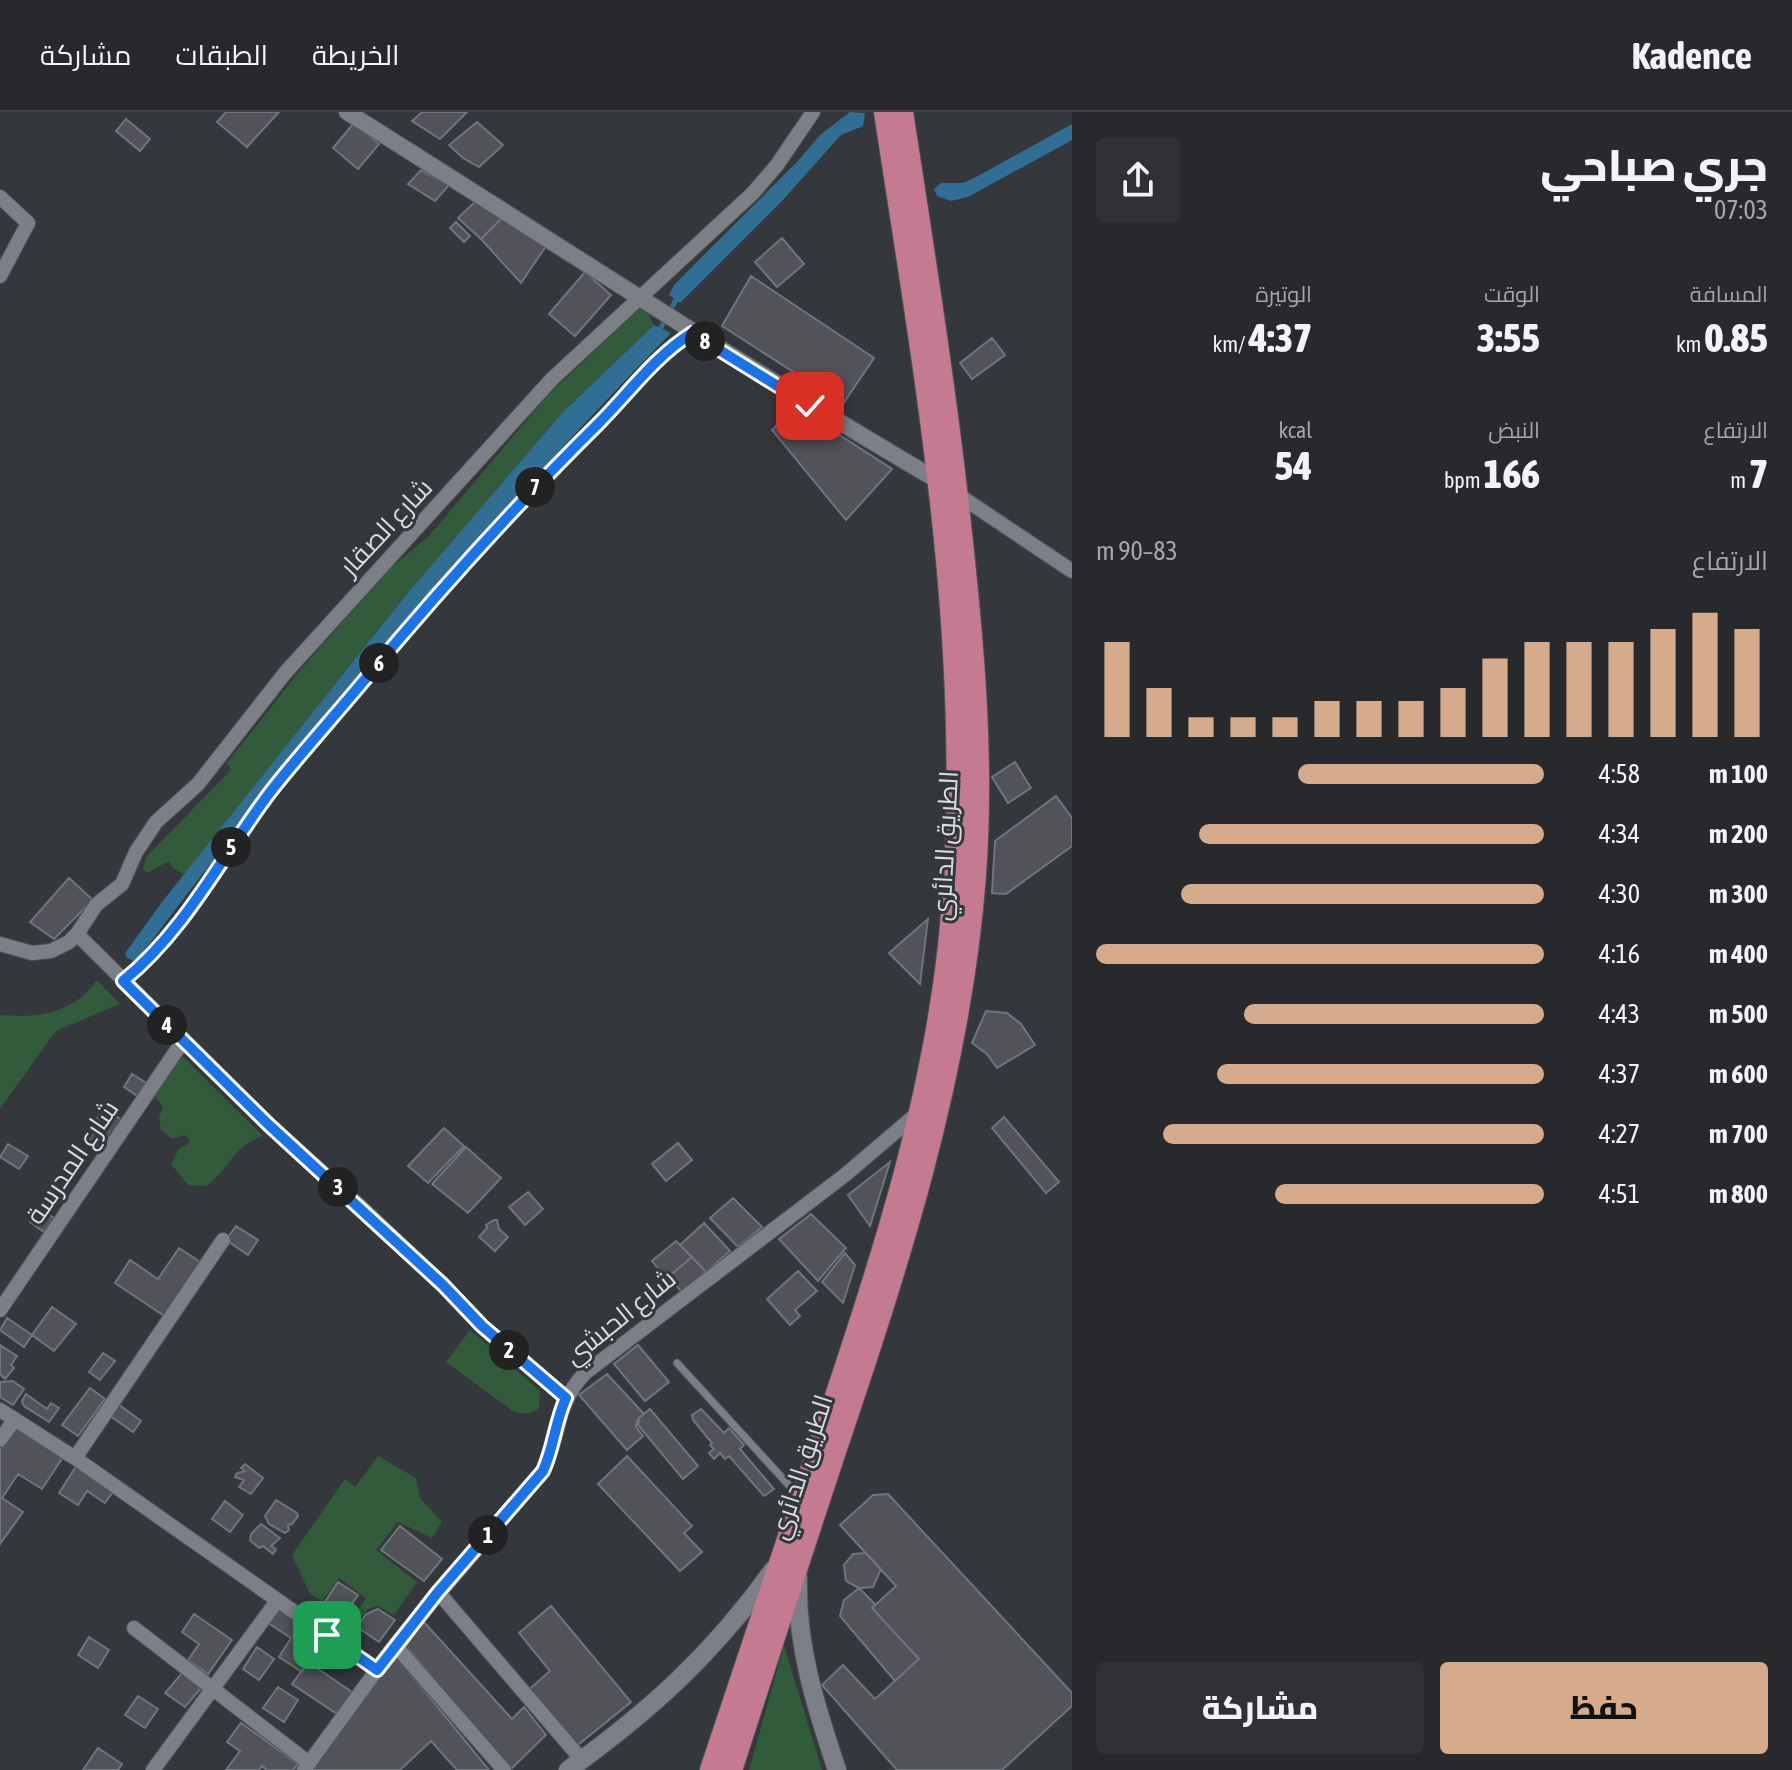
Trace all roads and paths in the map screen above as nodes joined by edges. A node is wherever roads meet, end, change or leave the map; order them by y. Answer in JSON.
{"nodes":[{"id":1,"x":347,"y":112,"type":"edge"},
{"id":2,"x":813,"y":112,"type":"edge"},
{"id":3,"x":885,"y":112,"type":"edge"},
{"id":4,"x":902,"y":112,"type":"edge"},
{"id":5,"x":0,"y":197,"type":"edge"},
{"id":6,"x":2,"y":264,"type":"edge"},
{"id":7,"x":641,"y":299,"type":"junction"},
{"id":8,"x":687,"y":329,"type":"junction"},
{"id":9,"x":937,"y":480,"type":"junction"},
{"id":10,"x":957,"y":494,"type":"junction"},
{"id":11,"x":1072,"y":571,"type":"edge"},
{"id":12,"x":77,"y":934,"type":"junction"},
{"id":13,"x":0,"y":944,"type":"edge"},
{"id":14,"x":123,"y":981,"type":"junction"},
{"id":15,"x":183,"y":1041,"type":"junction"},
{"id":16,"x":919,"y":1112,"type":"junction"},
{"id":17,"x":223,"y":1240,"type":"dead end"},
{"id":18,"x":0,"y":1310,"type":"edge"},
{"id":19,"x":677,"y":1363,"type":"dead end"},
{"id":20,"x":566,"y":1398,"type":"junction"},
{"id":21,"x":0,"y":1410,"type":"edge"},
{"id":22,"x":15,"y":1419,"type":"junction"},
{"id":23,"x":0,"y":1440,"type":"edge"},
{"id":24,"x":75,"y":1458,"type":"junction"},
{"id":25,"x":802,"y":1499,"type":"junction"},
{"id":26,"x":790,"y":1561,"type":"junction"},
{"id":27,"x":438,"y":1592,"type":"junction"},
{"id":28,"x":277,"y":1601,"type":"junction"},
{"id":29,"x":134,"y":1628,"type":"dead end"},
{"id":30,"x":395,"y":1645,"type":"junction"},
{"id":31,"x":377,"y":1670,"type":"junction"},
{"id":32,"x":212,"y":1688,"type":"junction"},
{"id":33,"x":575,"y":1765,"type":"edge"},
{"id":34,"x":307,"y":1767,"type":"edge"},
{"id":35,"x":153,"y":1770,"type":"edge"},
{"id":36,"x":504,"y":1770,"type":"edge"},
{"id":37,"x":711,"y":1770,"type":"edge"},
{"id":38,"x":731,"y":1770,"type":"edge"},
{"id":39,"x":837,"y":1770,"type":"edge"}],
"edges":[{"from":1,"to":7,"type":"street"},
{"from":2,"to":7,"type":"street","name":"شارع الصقار"},
{"from":3,"to":9,"type":"highway","name":"الطريق الدائري"},
{"from":4,"to":10,"type":"highway","name":"الطريق الدائري"},
{"from":5,"to":6,"type":"street"},
{"from":7,"to":8,"type":"street"},
{"from":7,"to":12,"type":"street","name":"شارع الصقار"},
{"from":8,"to":9,"type":"street"},
{"from":8,"to":14,"type":"street"},
{"from":9,"to":16,"type":"highway","name":"الطريق الدائري"},
{"from":10,"to":11,"type":"street"},
{"from":10,"to":26,"type":"highway","name":"الطريق الدائري"},
{"from":12,"to":13,"type":"street","name":"شارع الصقار"},
{"from":12,"to":14,"type":"street"},
{"from":14,"to":15,"type":"street"},
{"from":15,"to":18,"type":"street","name":"شارع المدرسة"},
{"from":15,"to":20,"type":"street"},
{"from":16,"to":20,"type":"street","name":"شارع الحبشي"},
{"from":16,"to":25,"type":"highway","name":"الطريق الدائري"},
{"from":17,"to":24,"type":"street"},
{"from":19,"to":25,"type":"lane"},
{"from":20,"to":27,"type":"street","name":"شارع الحبشي"},
{"from":21,"to":22,"type":"street"},
{"from":22,"to":23,"type":"street"},
{"from":22,"to":24,"type":"street"},
{"from":24,"to":28,"type":"street"},
{"from":25,"to":26,"type":"highway","name":"الطريق الدائري"},
{"from":26,"to":33,"type":"main road"},
{"from":26,"to":37,"type":"highway"},
{"from":26,"to":38,"type":"highway"},
{"from":26,"to":39,"type":"main road"},
{"from":27,"to":30,"type":"street","name":"شارع الحبشي"},
{"from":27,"to":33,"type":"street"},
{"from":28,"to":31,"type":"street"},
{"from":28,"to":32,"type":"street"},
{"from":29,"to":32,"type":"street"},
{"from":30,"to":31,"type":"street","name":"شارع الحبشي"},
{"from":30,"to":36,"type":"street"},
{"from":31,"to":34,"type":"street","name":"شارع الحبشي"},
{"from":32,"to":34,"type":"street"},
{"from":32,"to":35,"type":"street"}]}
